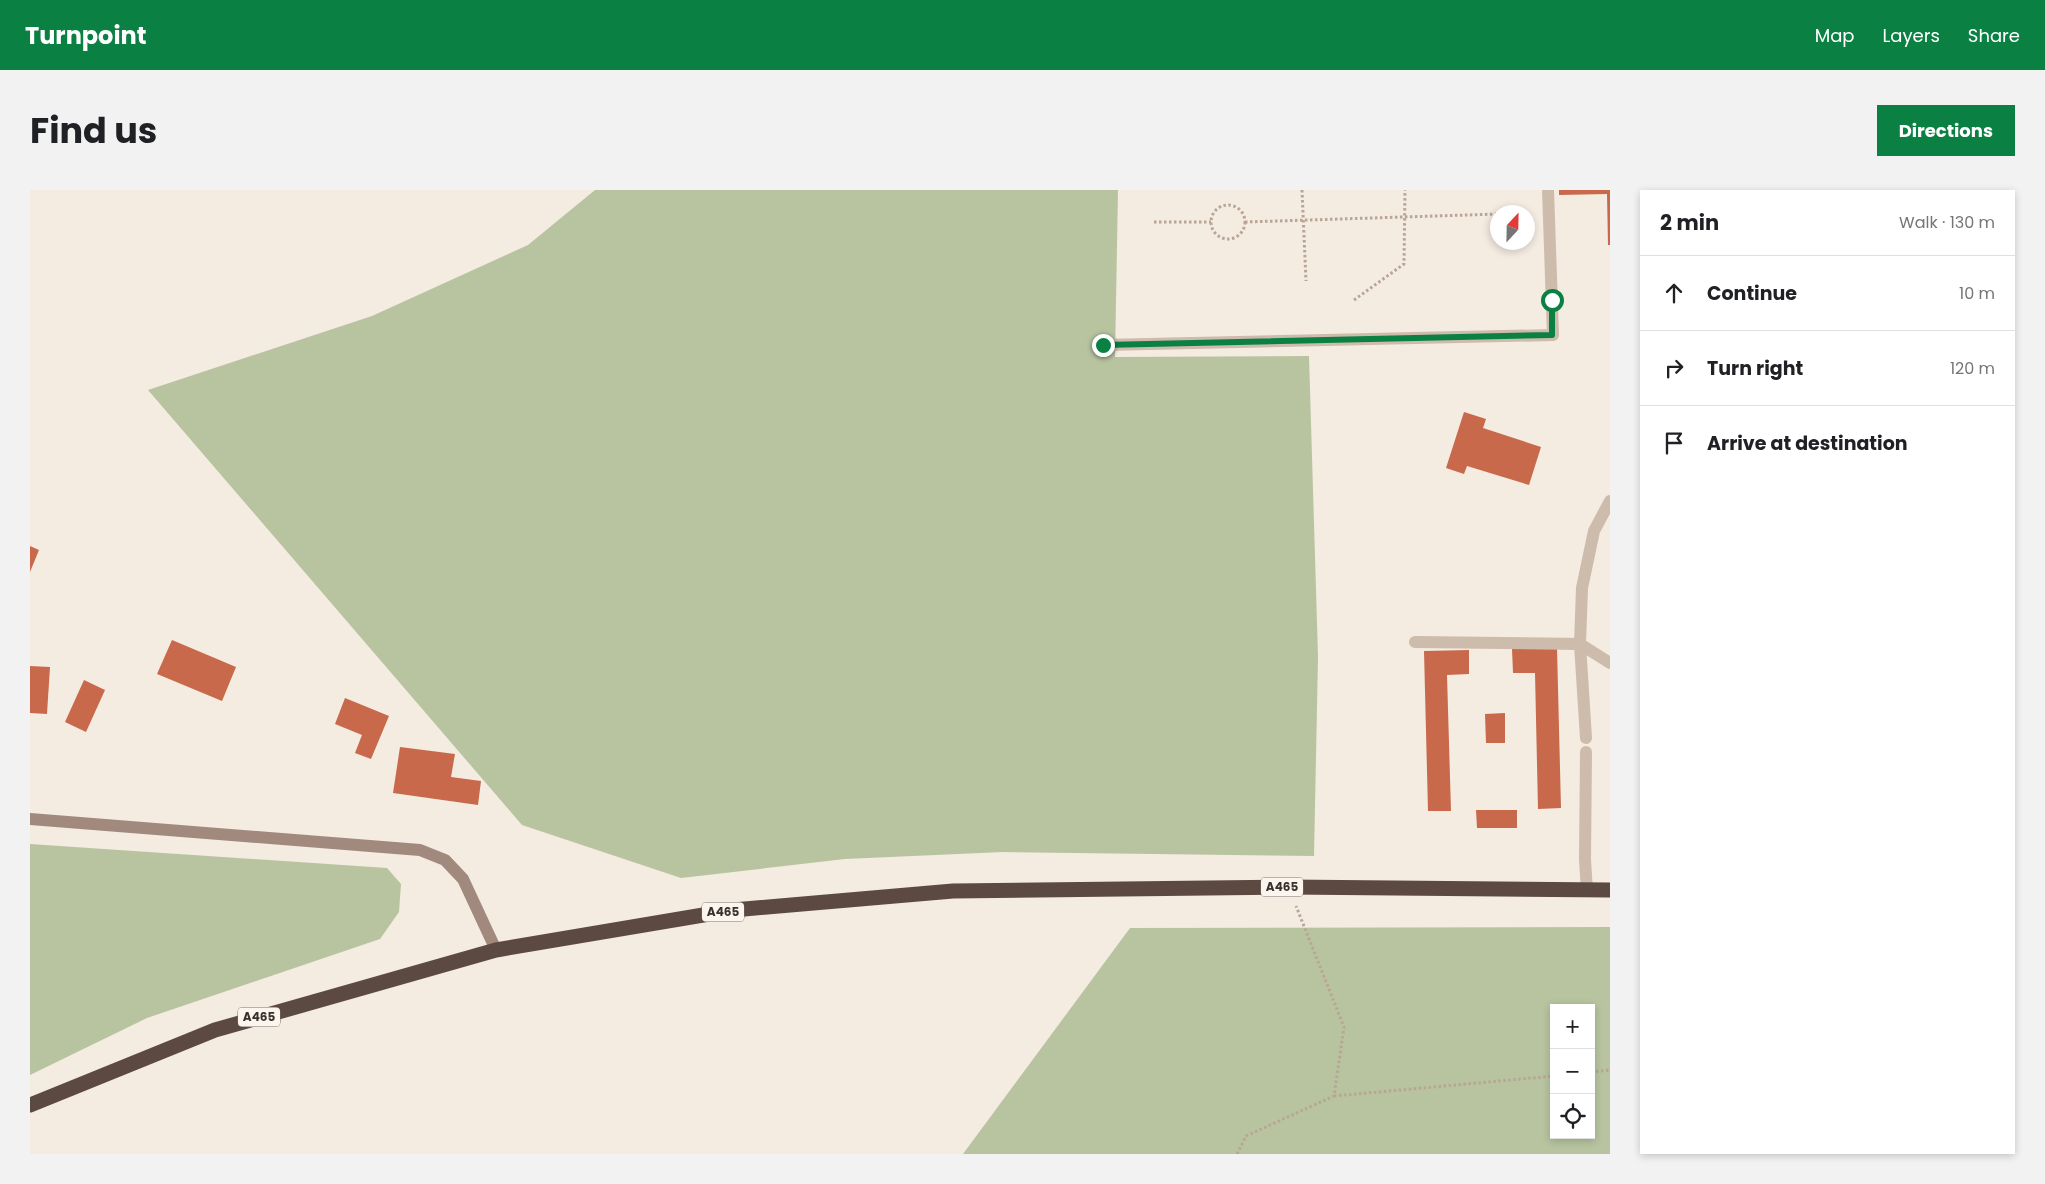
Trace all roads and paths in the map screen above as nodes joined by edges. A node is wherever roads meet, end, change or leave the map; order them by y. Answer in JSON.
{"nodes":[{"id":1,"x":1302,"y":190,"type":"edge"},
{"id":2,"x":1405,"y":190,"type":"edge"},
{"id":3,"x":1548,"y":190,"type":"edge"},
{"id":4,"x":1490,"y":214,"type":"edge"},
{"id":5,"x":1406,"y":217,"type":"junction"},
{"id":6,"x":1303,"y":220,"type":"junction"},
{"id":7,"x":1154,"y":222,"type":"dead end"},
{"id":8,"x":1211,"y":222,"type":"junction"},
{"id":9,"x":1245,"y":222,"type":"junction"},
{"id":10,"x":1306,"y":281,"type":"dead end"},
{"id":11,"x":1354,"y":300,"type":"dead end"},
{"id":12,"x":1103,"y":345,"type":"dead end"},
{"id":13,"x":1610,"y":500,"type":"edge"},
{"id":14,"x":1415,"y":642,"type":"dead end"},
{"id":15,"x":1580,"y":644,"type":"junction"},
{"id":16,"x":1610,"y":663,"type":"edge"},
{"id":17,"x":1586,"y":738,"type":"dead end"},
{"id":18,"x":1586,"y":752,"type":"dead end"},
{"id":19,"x":30,"y":819,"type":"edge"},
{"id":20,"x":1288,"y":887,"type":"junction"},
{"id":21,"x":1610,"y":890,"type":"edge"},
{"id":22,"x":1587,"y":891,"type":"junction"},
{"id":23,"x":496,"y":950,"type":"junction"},
{"id":24,"x":1610,"y":1070,"type":"edge"},
{"id":25,"x":1595,"y":1072,"type":"edge"},
{"id":26,"x":1550,"y":1076,"type":"edge"},
{"id":27,"x":1334,"y":1096,"type":"junction"},
{"id":28,"x":30,"y":1104,"type":"edge"},
{"id":29,"x":1237,"y":1154,"type":"edge"}],
"edges":[{"from":1,"to":6,"type":"path"},
{"from":2,"to":5,"type":"path"},
{"from":3,"to":12,"type":"lane"},
{"from":4,"to":5,"type":"path"},
{"from":5,"to":6,"type":"path"},
{"from":5,"to":11,"type":"path"},
{"from":6,"to":9,"type":"path"},
{"from":6,"to":10,"type":"path"},
{"from":7,"to":8,"type":"path"},
{"from":8,"to":9,"type":"path"},
{"from":8,"to":9,"type":"path"},
{"from":13,"to":15,"type":"lane"},
{"from":14,"to":15,"type":"lane"},
{"from":15,"to":16,"type":"lane"},
{"from":15,"to":17,"type":"lane"},
{"from":18,"to":22,"type":"lane"},
{"from":19,"to":23,"type":"main road"},
{"from":20,"to":22,"type":"highway","number":"A465"},
{"from":20,"to":23,"type":"highway","number":"A465"},
{"from":20,"to":27,"type":"path"},
{"from":21,"to":22,"type":"highway","number":"A465"},
{"from":23,"to":28,"type":"highway","number":"A465"},
{"from":24,"to":25,"type":"path"},
{"from":26,"to":27,"type":"path"},
{"from":27,"to":29,"type":"path"}]}
